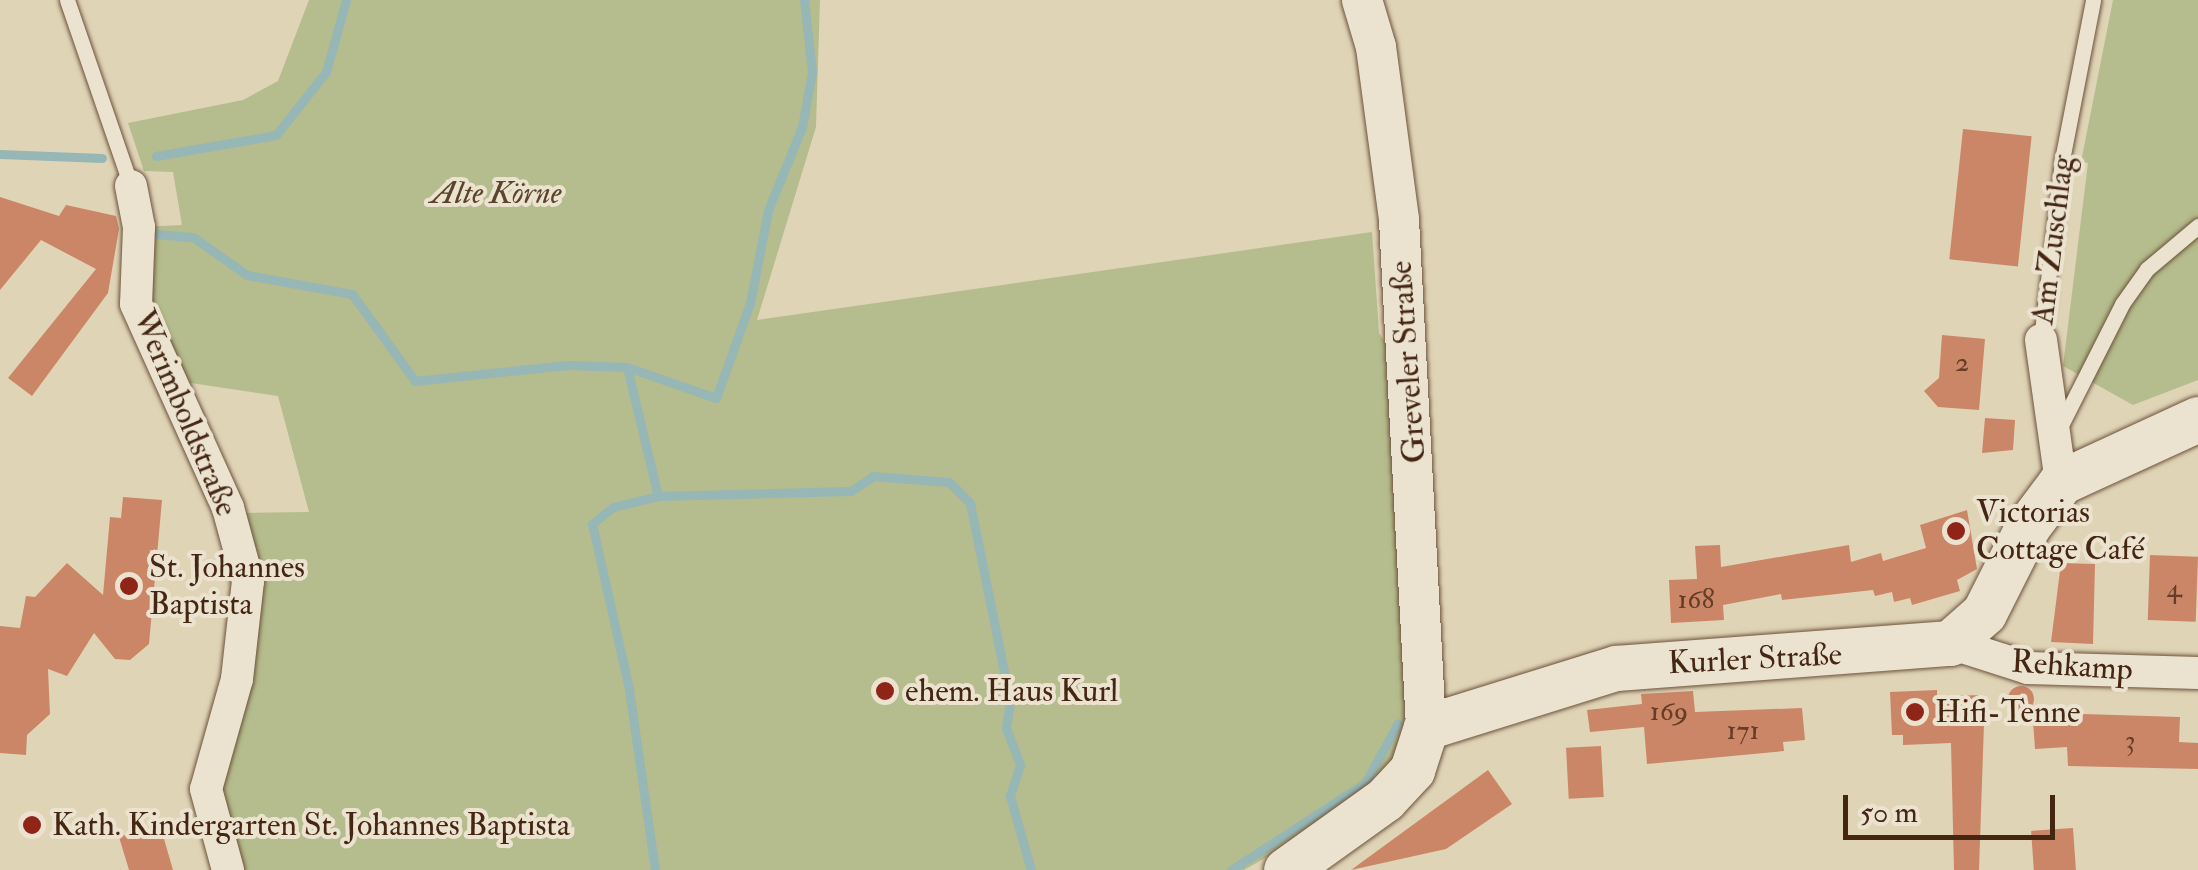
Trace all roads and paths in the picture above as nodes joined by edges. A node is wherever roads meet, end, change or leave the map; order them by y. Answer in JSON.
{"nodes":[{"id":1,"x":68,"y":0,"type":"edge"},
{"id":2,"x":1362,"y":0,"type":"edge"},
{"id":3,"x":2092,"y":0,"type":"edge"},
{"id":4,"x":131,"y":186,"type":"joint"},
{"id":5,"x":2198,"y":226,"type":"edge"},
{"id":6,"x":2041,"y":340,"type":"joint"},
{"id":7,"x":2198,"y":420,"type":"edge"},
{"id":8,"x":2058,"y":461,"type":"junction"},
{"id":9,"x":1950,"y":644,"type":"junction"},
{"id":10,"x":2198,"y":673,"type":"edge"},
{"id":11,"x":1426,"y":726,"type":"junction"},
{"id":12,"x":228,"y":870,"type":"edge"},
{"id":13,"x":1286,"y":870,"type":"edge"}],
"edges":[{"from":1,"to":4,"type":"lane"},
{"from":2,"to":11,"type":"street","name":"Greveler Straße"},
{"from":3,"to":6,"type":"lane","name":"Am Zuschlag"},
{"from":4,"to":12,"type":"street","name":"Werimboldstraße"},
{"from":5,"to":8,"type":"lane"},
{"from":6,"to":8,"type":"street","name":"Am Zuschlag"},
{"from":7,"to":8,"type":"main road"},
{"from":8,"to":9,"type":"main road"},
{"from":9,"to":10,"type":"street","name":"Rehkamp"},
{"from":9,"to":11,"type":"main road","name":"Kurler Straße"},
{"from":11,"to":13,"type":"main road"}]}
